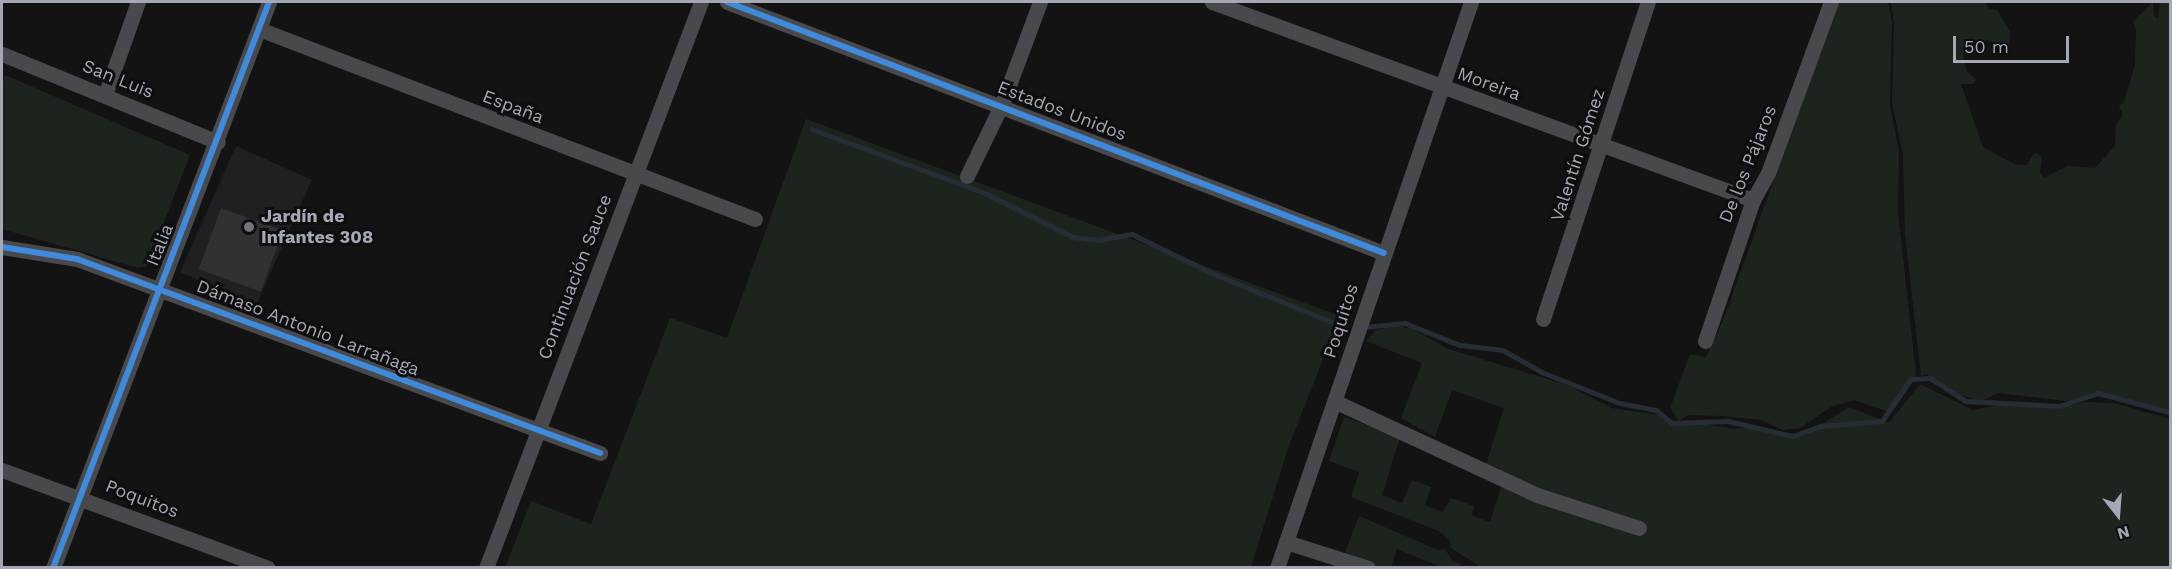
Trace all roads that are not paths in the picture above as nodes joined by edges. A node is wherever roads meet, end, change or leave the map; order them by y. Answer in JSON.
{"nodes":[{"id":1,"x":138,"y":2,"type":"edge"},
{"id":2,"x":269,"y":2,"type":"edge"},
{"id":3,"x":701,"y":2,"type":"edge"},
{"id":4,"x":727,"y":2,"type":"edge"},
{"id":5,"x":1040,"y":2,"type":"edge"},
{"id":6,"x":1212,"y":2,"type":"edge"},
{"id":7,"x":1471,"y":2,"type":"edge"},
{"id":8,"x":1648,"y":2,"type":"edge"},
{"id":9,"x":1831,"y":2,"type":"edge"},
{"id":10,"x":258,"y":29,"type":"junction"},
{"id":11,"x":2,"y":54,"type":"edge"},
{"id":12,"x":1442,"y":87,"type":"junction"},
{"id":13,"x":105,"y":95,"type":"junction"},
{"id":14,"x":1002,"y":104,"type":"junction"},
{"id":15,"x":219,"y":142,"type":"junction"},
{"id":16,"x":1602,"y":146,"type":"junction"},
{"id":17,"x":634,"y":175,"type":"junction"},
{"id":18,"x":968,"y":176,"type":"dead end"},
{"id":19,"x":1753,"y":200,"type":"junction"},
{"id":20,"x":755,"y":219,"type":"dead end"},
{"id":21,"x":2,"y":247,"type":"edge"},
{"id":22,"x":1384,"y":253,"type":"junction"},
{"id":23,"x":159,"y":288,"type":"junction"},
{"id":24,"x":1543,"y":319,"type":"dead end"},
{"id":25,"x":1705,"y":341,"type":"dead end"},
{"id":26,"x":1336,"y":402,"type":"junction"},
{"id":27,"x":537,"y":431,"type":"junction"},
{"id":28,"x":600,"y":453,"type":"dead end"},
{"id":29,"x":2,"y":470,"type":"edge"},
{"id":30,"x":81,"y":497,"type":"junction"},
{"id":31,"x":1639,"y":528,"type":"dead end"},
{"id":32,"x":1286,"y":543,"type":"junction"},
{"id":33,"x":53,"y":567,"type":"edge"},
{"id":34,"x":268,"y":567,"type":"edge"},
{"id":35,"x":486,"y":567,"type":"edge"},
{"id":36,"x":1277,"y":567,"type":"edge"},
{"id":37,"x":1368,"y":567,"type":"edge"}],
"edges":[{"from":1,"to":13,"type":"street"},
{"from":2,"to":10,"type":"street","name":"Italia"},
{"from":3,"to":17,"type":"street","name":"Continuación Sauce"},
{"from":4,"to":14,"type":"street","name":"Estados Unidos"},
{"from":5,"to":14,"type":"street"},
{"from":6,"to":12,"type":"street","name":"Moreira"},
{"from":7,"to":12,"type":"street","name":"Poquitos"},
{"from":8,"to":16,"type":"street","name":"Valentín Gómez"},
{"from":9,"to":19,"type":"street","name":"De los Pájaros"},
{"from":10,"to":15,"type":"street","name":"Italia"},
{"from":10,"to":17,"type":"street","name":"España"},
{"from":11,"to":13,"type":"street","name":"San Luis"},
{"from":12,"to":16,"type":"street","name":"Moreira"},
{"from":12,"to":22,"type":"street","name":"Poquitos"},
{"from":13,"to":15,"type":"street","name":"San Luis"},
{"from":14,"to":18,"type":"street"},
{"from":14,"to":22,"type":"street","name":"Estados Unidos"},
{"from":15,"to":23,"type":"street","name":"Italia"},
{"from":16,"to":19,"type":"street","name":"Moreira"},
{"from":16,"to":24,"type":"street","name":"Valentín Gómez"},
{"from":17,"to":20,"type":"street","name":"España"},
{"from":17,"to":27,"type":"street","name":"Continuación Sauce"},
{"from":19,"to":25,"type":"street","name":"De los Pájaros"},
{"from":21,"to":23,"type":"street","name":"Dámaso Antonio Larrañaga"},
{"from":22,"to":26,"type":"street","name":"Poquitos"},
{"from":23,"to":27,"type":"street","name":"Dámaso Antonio Larrañaga"},
{"from":23,"to":30,"type":"street","name":"Italia"},
{"from":26,"to":31,"type":"street"},
{"from":26,"to":32,"type":"street","name":"Poquitos"},
{"from":27,"to":28,"type":"street","name":"Dámaso Antonio Larrañaga"},
{"from":27,"to":35,"type":"street","name":"Continuación Sauce"},
{"from":29,"to":30,"type":"street","name":"Poquitos"},
{"from":30,"to":33,"type":"street","name":"Italia"},
{"from":30,"to":34,"type":"street","name":"Poquitos"},
{"from":32,"to":36,"type":"street","name":"Poquitos"},
{"from":32,"to":37,"type":"street"}]}
